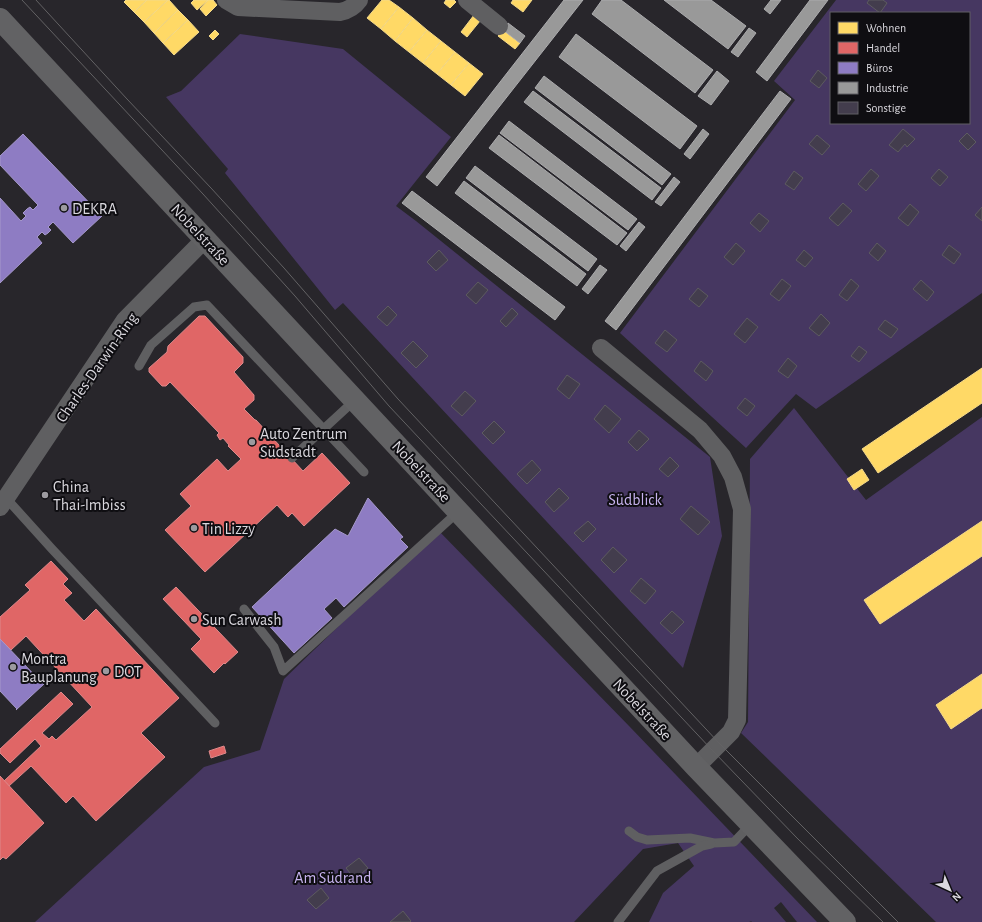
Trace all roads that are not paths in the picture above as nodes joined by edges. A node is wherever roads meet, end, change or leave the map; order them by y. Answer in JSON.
{"nodes":[{"id":1,"x":226,"y":0,"type":"edge"},
{"id":2,"x":359,"y":0,"type":"edge"},
{"id":3,"x":467,"y":0,"type":"edge"},
{"id":4,"x":0,"y":19,"type":"edge"},
{"id":5,"x":499,"y":26,"type":"dead end"},
{"id":6,"x":205,"y":239,"type":"junction"},
{"id":7,"x":601,"y":348,"type":"dead end"},
{"id":8,"x":139,"y":366,"type":"dead end"},
{"id":9,"x":355,"y":400,"type":"junction"},
{"id":10,"x":323,"y":430,"type":"junction"},
{"id":11,"x":292,"y":458,"type":"dead end"},
{"id":12,"x":364,"y":472,"type":"dead end"},
{"id":13,"x":3,"y":503,"type":"edge"},
{"id":14,"x":459,"y":511,"type":"junction"},
{"id":15,"x":244,"y":609,"type":"dead end"},
{"id":16,"x":215,"y":723,"type":"dead end"},
{"id":17,"x":696,"y":767,"type":"junction"},
{"id":18,"x":752,"y":824,"type":"junction"},
{"id":19,"x":629,"y":831,"type":"dead end"},
{"id":20,"x":714,"y":843,"type":"junction"},
{"id":21,"x":618,"y":922,"type":"edge"},
{"id":22,"x":845,"y":922,"type":"edge"}],
"edges":[{"from":1,"to":2,"type":"street"},
{"from":3,"to":5,"type":"street"},
{"from":4,"to":6,"type":"main road","name":"Nobelstraße"},
{"from":6,"to":9,"type":"main road","name":"Nobelstraße"},
{"from":6,"to":13,"type":"street","name":"Charles-Darwin-Ring"},
{"from":7,"to":17,"type":"street"},
{"from":8,"to":10,"type":"lane"},
{"from":9,"to":10,"type":"lane"},
{"from":9,"to":14,"type":"main road","name":"Nobelstraße"},
{"from":10,"to":11,"type":"lane"},
{"from":10,"to":12,"type":"lane"},
{"from":13,"to":16,"type":"lane"},
{"from":14,"to":15,"type":"lane"},
{"from":14,"to":17,"type":"main road","name":"Nobelstraße"},
{"from":17,"to":18,"type":"main road","name":"Nobelstraße"},
{"from":18,"to":20,"type":"lane"},
{"from":18,"to":22,"type":"main road","name":"Nobelstraße"},
{"from":19,"to":20,"type":"lane"},
{"from":20,"to":21,"type":"lane"}]}
